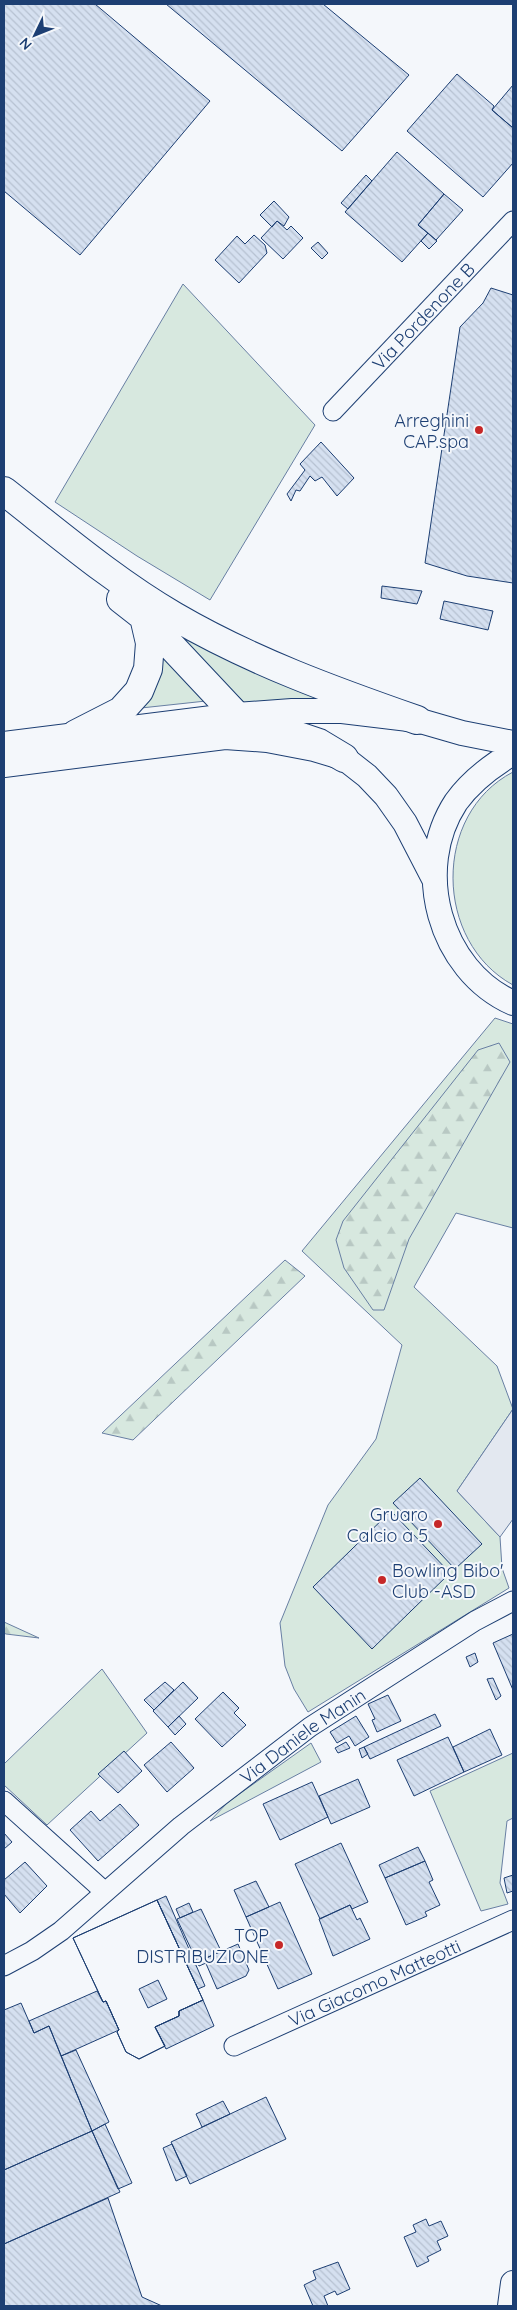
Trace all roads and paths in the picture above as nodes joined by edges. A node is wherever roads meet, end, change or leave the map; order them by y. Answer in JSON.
{"nodes":[{"id":1,"x":513,"y":221,"type":"edge"},
{"id":2,"x":333,"y":411,"type":"dead end"},
{"id":3,"x":4,"y":491,"type":"edge"},
{"id":4,"x":4,"y":506,"type":"edge"},
{"id":5,"x":144,"y":617,"type":"junction"},
{"id":6,"x":236,"y":715,"type":"junction"},
{"id":7,"x":417,"y":720,"type":"junction"},
{"id":8,"x":76,"y":734,"type":"junction"},
{"id":9,"x":513,"y":742,"type":"edge"},
{"id":10,"x":4,"y":744,"type":"edge"},
{"id":11,"x":513,"y":753,"type":"edge"},
{"id":12,"x":344,"y":758,"type":"junction"},
{"id":13,"x":4,"y":765,"type":"edge"},
{"id":14,"x":434,"y":879,"type":"junction"},
{"id":15,"x":513,"y":1003,"type":"edge"},
{"id":16,"x":513,"y":1601,"type":"edge"},
{"id":17,"x":4,"y":1801,"type":"edge"},
{"id":18,"x":105,"y":1892,"type":"junction"},
{"id":19,"x":513,"y":1920,"type":"edge"},
{"id":20,"x":4,"y":1966,"type":"edge"},
{"id":21,"x":234,"y":2046,"type":"dead end"},
{"id":22,"x":513,"y":2282,"type":"edge"},
{"id":23,"x":510,"y":2306,"type":"edge"}],
"edges":[{"from":1,"to":2,"type":"street","name":"Via Pordenone B"},
{"from":3,"to":7,"type":"highway"},
{"from":4,"to":5,"type":"highway"},
{"from":5,"to":6,"type":"highway"},
{"from":5,"to":8,"type":"highway"},
{"from":6,"to":7,"type":"main road"},
{"from":6,"to":8,"type":"main road"},
{"from":6,"to":12,"type":"highway"},
{"from":7,"to":9,"type":"main road"},
{"from":8,"to":10,"type":"main road"},
{"from":11,"to":14,"type":"main road"},
{"from":12,"to":13,"type":"main road"},
{"from":12,"to":14,"type":"main road"},
{"from":14,"to":15,"type":"main road"},
{"from":16,"to":18,"type":"street","name":"Via Daniele Manin"},
{"from":17,"to":18,"type":"street"},
{"from":18,"to":20,"type":"street","name":"Via Daniele Manin"},
{"from":19,"to":21,"type":"street","name":"Via Giacomo Matteotti"},
{"from":22,"to":23,"type":"main road"}]}
